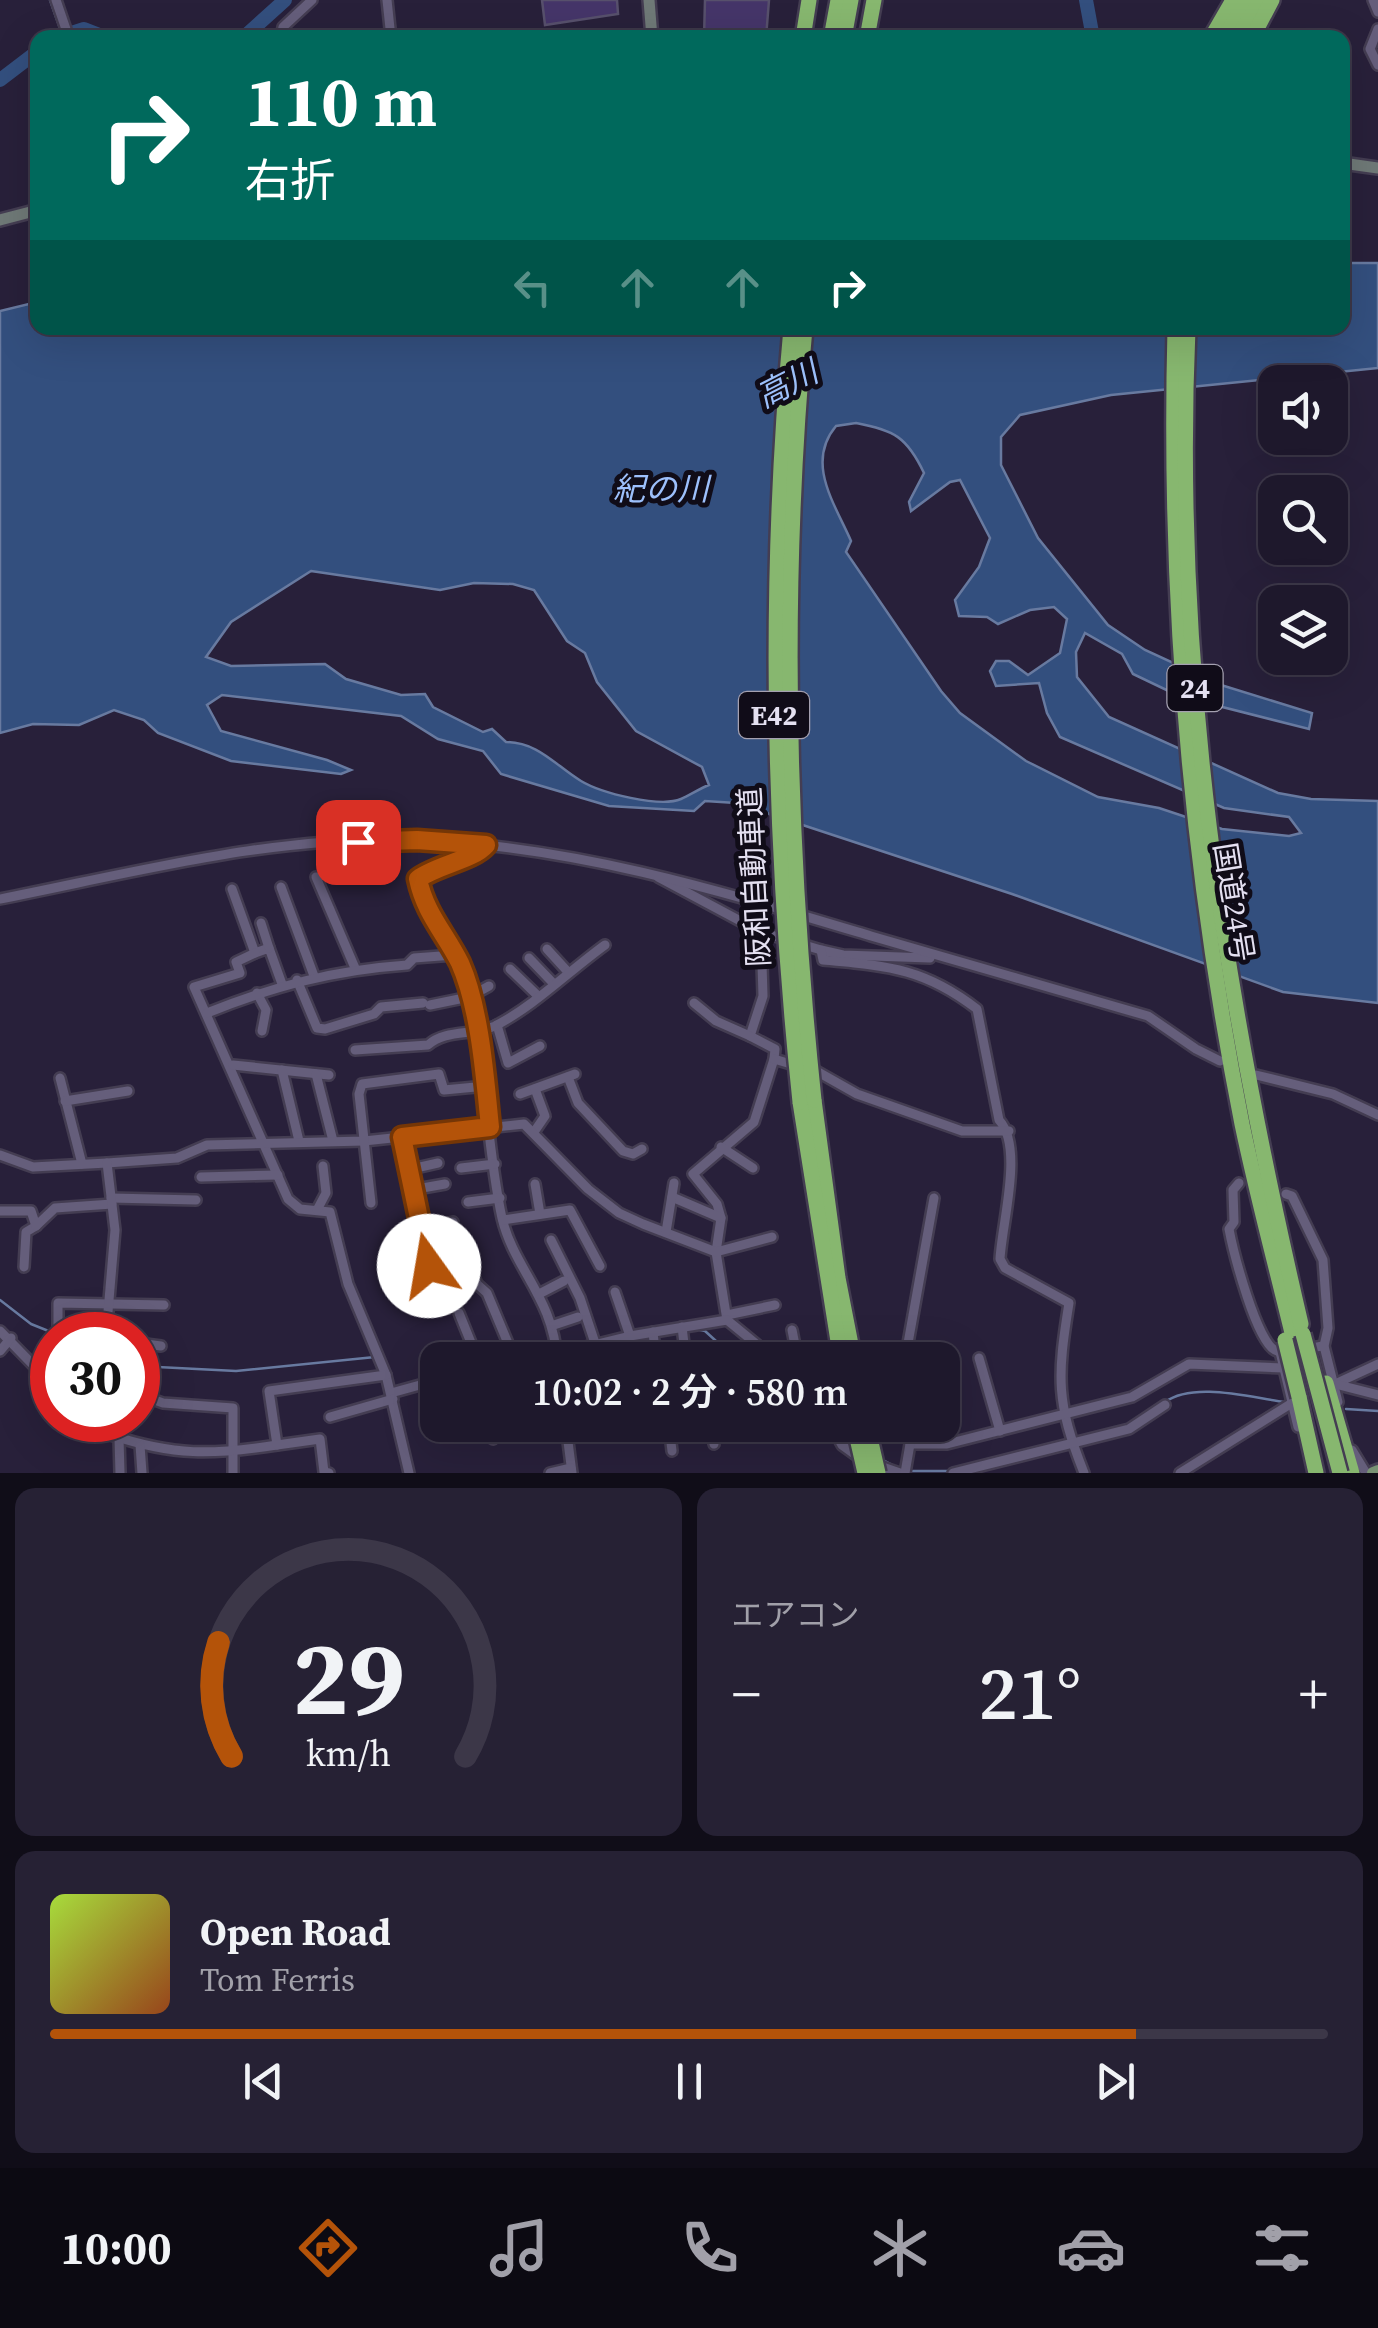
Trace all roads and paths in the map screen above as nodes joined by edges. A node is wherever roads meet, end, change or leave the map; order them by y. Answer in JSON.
{"nodes":[{"id":1,"x":56,"y":0,"type":"edge"},
{"id":2,"x":312,"y":0,"type":"edge"},
{"id":3,"x":387,"y":0,"type":"edge"},
{"id":4,"x":649,"y":0,"type":"edge"},
{"id":5,"x":810,"y":0,"type":"edge"},
{"id":6,"x":838,"y":0,"type":"edge"},
{"id":7,"x":851,"y":0,"type":"edge"},
{"id":8,"x":874,"y":0,"type":"edge"},
{"id":9,"x":1233,"y":0,"type":"edge"},
{"id":10,"x":1247,"y":0,"type":"edge"},
{"id":11,"x":1261,"y":0,"type":"edge"},
{"id":12,"x":1272,"y":0,"type":"edge"},
{"id":13,"x":1373,"y":0,"type":"edge"},
{"id":14,"x":1378,"y":12,"type":"edge"},
{"id":15,"x":1378,"y":29,"type":"edge"},
{"id":16,"x":66,"y":30,"type":"edge"},
{"id":17,"x":283,"y":30,"type":"edge"},
{"id":18,"x":390,"y":30,"type":"edge"},
{"id":19,"x":651,"y":30,"type":"edge"},
{"id":20,"x":804,"y":30,"type":"edge"},
{"id":21,"x":832,"y":30,"type":"edge"},
{"id":22,"x":845,"y":30,"type":"edge"},
{"id":23,"x":869,"y":30,"type":"edge"},
{"id":24,"x":1216,"y":30,"type":"edge"},
{"id":25,"x":1229,"y":30,"type":"edge"},
{"id":26,"x":1243,"y":30,"type":"edge"},
{"id":27,"x":1256,"y":30,"type":"edge"},
{"id":28,"x":1378,"y":65,"type":"edge"},
{"id":29,"x":1350,"y":165,"type":"edge"},
{"id":30,"x":1378,"y":168,"type":"edge"},
{"id":31,"x":30,"y":212,"type":"edge"},
{"id":32,"x":0,"y":220,"type":"edge"},
{"id":33,"x":791,"y":335,"type":"edge"},
{"id":34,"x":804,"y":335,"type":"edge"},
{"id":35,"x":1175,"y":335,"type":"edge"},
{"id":36,"x":1188,"y":335,"type":"edge"},
{"id":37,"x":486,"y":845,"type":"junction"},
{"id":38,"x":652,"y":873,"type":"junction"},
{"id":39,"x":316,"y":877,"type":"dead end"},
{"id":40,"x":281,"y":888,"type":"dead end"},
{"id":41,"x":232,"y":889,"type":"dead end"},
{"id":42,"x":0,"y":898,"type":"edge"},
{"id":43,"x":261,"y":923,"type":"dead end"},
{"id":44,"x":761,"y":932,"type":"junction"},
{"id":45,"x":605,"y":946,"type":"dead end"},
{"id":46,"x":270,"y":948,"type":"junction"},
{"id":47,"x":548,"y":949,"type":"dead end"},
{"id":48,"x":821,"y":950,"type":"junction"},
{"id":49,"x":254,"y":953,"type":"junction"},
{"id":50,"x":454,"y":954,"type":"junction"},
{"id":51,"x":528,"y":958,"type":"dead end"},
{"id":52,"x":950,"y":960,"type":"junction"},
{"id":53,"x":355,"y":968,"type":"junction"},
{"id":54,"x":510,"y":970,"type":"dead end"},
{"id":55,"x":568,"y":972,"type":"junction"},
{"id":56,"x":314,"y":976,"type":"junction"},
{"id":57,"x":297,"y":980,"type":"junction"},
{"id":58,"x":554,"y":983,"type":"junction"},
{"id":59,"x":282,"y":984,"type":"junction"},
{"id":60,"x":488,"y":986,"type":"dead end"},
{"id":61,"x":258,"y":993,"type":"junction"},
{"id":62,"x":537,"y":995,"type":"junction"},
{"id":63,"x":469,"y":996,"type":"junction"},
{"id":64,"x":694,"y":1003,"type":"dead end"},
{"id":65,"x":207,"y":1013,"type":"junction"},
{"id":66,"x":497,"y":1025,"type":"junction"},
{"id":67,"x":262,"y":1031,"type":"dead end"},
{"id":68,"x":477,"y":1034,"type":"junction"},
{"id":69,"x":750,"y":1036,"type":"junction"},
{"id":70,"x":1234,"y":1044,"type":"junction"},
{"id":71,"x":540,"y":1046,"type":"dead end"},
{"id":72,"x":355,"y":1050,"type":"dead end"},
{"id":73,"x":774,"y":1060,"type":"junction"},
{"id":74,"x":1220,"y":1060,"type":"dead end"},
{"id":75,"x":233,"y":1066,"type":"dead end"},
{"id":76,"x":282,"y":1070,"type":"junction"},
{"id":77,"x":316,"y":1074,"type":"junction"},
{"id":78,"x":329,"y":1075,"type":"dead end"},
{"id":79,"x":1256,"y":1076,"type":"dead end"},
{"id":80,"x":60,"y":1078,"type":"dead end"},
{"id":81,"x":486,"y":1086,"type":"junction"},
{"id":82,"x":536,"y":1089,"type":"junction"},
{"id":83,"x":128,"y":1091,"type":"dead end"},
{"id":84,"x":520,"y":1094,"type":"dead end"},
{"id":85,"x":66,"y":1100,"type":"junction"},
{"id":86,"x":807,"y":1101,"type":"junction"},
{"id":87,"x":1378,"y":1116,"type":"edge"},
{"id":88,"x":490,"y":1127,"type":"junction"},
{"id":89,"x":1009,"y":1131,"type":"junction"},
{"id":90,"x":534,"y":1132,"type":"junction"},
{"id":91,"x":402,"y":1137,"type":"junction"},
{"id":92,"x":299,"y":1141,"type":"junction"},
{"id":93,"x":333,"y":1141,"type":"junction"},
{"id":94,"x":364,"y":1141,"type":"junction"},
{"id":95,"x":264,"y":1142,"type":"junction"},
{"id":96,"x":721,"y":1147,"type":"junction"},
{"id":97,"x":642,"y":1149,"type":"dead end"},
{"id":98,"x":0,"y":1155,"type":"edge"},
{"id":99,"x":107,"y":1163,"type":"junction"},
{"id":100,"x":438,"y":1163,"type":"dead end"},
{"id":101,"x":82,"y":1164,"type":"junction"},
{"id":102,"x":495,"y":1164,"type":"junction"},
{"id":103,"x":323,"y":1166,"type":"dead end"},
{"id":104,"x":461,"y":1168,"type":"dead end"},
{"id":105,"x":753,"y":1168,"type":"dead end"},
{"id":106,"x":406,"y":1170,"type":"junction"},
{"id":107,"x":278,"y":1176,"type":"junction"},
{"id":108,"x":201,"y":1177,"type":"dead end"},
{"id":109,"x":674,"y":1183,"type":"dead end"},
{"id":110,"x":1240,"y":1183,"type":"dead end"},
{"id":111,"x":444,"y":1184,"type":"dead end"},
{"id":112,"x":535,"y":1184,"type":"dead end"},
{"id":113,"x":411,"y":1190,"type":"junction"},
{"id":114,"x":1286,"y":1194,"type":"dead end"},
{"id":115,"x":672,"y":1196,"type":"junction"},
{"id":116,"x":500,"y":1198,"type":"junction"},
{"id":117,"x":934,"y":1198,"type":"dead end"},
{"id":118,"x":196,"y":1200,"type":"dead end"},
{"id":119,"x":112,"y":1201,"type":"junction"},
{"id":120,"x":468,"y":1202,"type":"dead end"},
{"id":121,"x":371,"y":1203,"type":"dead end"},
{"id":122,"x":317,"y":1210,"type":"junction"},
{"id":123,"x":0,"y":1211,"type":"edge"},
{"id":124,"x":540,"y":1214,"type":"junction"},
{"id":125,"x":720,"y":1218,"type":"junction"},
{"id":126,"x":503,"y":1220,"type":"junction"},
{"id":127,"x":453,"y":1222,"type":"dead end"},
{"id":128,"x":36,"y":1226,"type":"junction"},
{"id":129,"x":420,"y":1229,"type":"junction"},
{"id":130,"x":666,"y":1232,"type":"junction"},
{"id":131,"x":772,"y":1237,"type":"dead end"},
{"id":132,"x":551,"y":1240,"type":"dead end"},
{"id":133,"x":464,"y":1252,"type":"dead end"},
{"id":134,"x":716,"y":1252,"type":"junction"},
{"id":135,"x":429,"y":1266,"type":"dead end"},
{"id":136,"x":600,"y":1266,"type":"dead end"},
{"id":137,"x":24,"y":1267,"type":"dead end"},
{"id":138,"x":832,"y":1280,"type":"junction"},
{"id":139,"x":564,"y":1281,"type":"dead end"},
{"id":140,"x":615,"y":1292,"type":"dead end"},
{"id":141,"x":539,"y":1294,"type":"junction"},
{"id":142,"x":110,"y":1303,"type":"junction"},
{"id":143,"x":164,"y":1305,"type":"dead end"},
{"id":144,"x":775,"y":1305,"type":"dead end"},
{"id":145,"x":58,"y":1312,"type":"edge"},
{"id":146,"x":109,"y":1312,"type":"edge"},
{"id":147,"x":459,"y":1313,"type":"dead end"},
{"id":148,"x":578,"y":1317,"type":"dead end"},
{"id":149,"x":727,"y":1318,"type":"junction"},
{"id":150,"x":554,"y":1325,"type":"junction"},
{"id":151,"x":682,"y":1330,"type":"junction"},
{"id":152,"x":792,"y":1330,"type":"dead end"},
{"id":153,"x":0,"y":1331,"type":"edge"},
{"id":154,"x":653,"y":1334,"type":"junction"},
{"id":155,"x":630,"y":1336,"type":"junction"},
{"id":156,"x":11,"y":1338,"type":"junction"},
{"id":157,"x":1295,"y":1339,"type":"junction"},
{"id":158,"x":471,"y":1342,"type":"edge"},
{"id":159,"x":508,"y":1342,"type":"edge"},
{"id":160,"x":556,"y":1342,"type":"edge"},
{"id":161,"x":595,"y":1342,"type":"edge"},
{"id":162,"x":610,"y":1342,"type":"edge"},
{"id":163,"x":654,"y":1342,"type":"edge"},
{"id":164,"x":684,"y":1342,"type":"edge"},
{"id":165,"x":755,"y":1342,"type":"edge"},
{"id":166,"x":794,"y":1342,"type":"edge"},
{"id":167,"x":839,"y":1342,"type":"edge"},
{"id":168,"x":849,"y":1342,"type":"edge"},
{"id":169,"x":908,"y":1342,"type":"edge"},
{"id":170,"x":1324,"y":1346,"type":"junction"},
{"id":171,"x":0,"y":1351,"type":"edge"},
{"id":172,"x":980,"y":1358,"type":"dead end"},
{"id":173,"x":30,"y":1360,"type":"edge"},
{"id":174,"x":1378,"y":1364,"type":"edge"},
{"id":175,"x":1284,"y":1368,"type":"junction"},
{"id":176,"x":382,"y":1375,"type":"junction"},
{"id":177,"x":1330,"y":1383,"type":"junction"},
{"id":178,"x":420,"y":1386,"type":"edge"},
{"id":179,"x":1378,"y":1395,"type":"edge"},
{"id":180,"x":392,"y":1396,"type":"junction"},
{"id":181,"x":1296,"y":1400,"type":"junction"},
{"id":182,"x":160,"y":1402,"type":"edge"},
{"id":183,"x":1165,"y":1405,"type":"dead end"},
{"id":184,"x":1062,"y":1414,"type":"junction"},
{"id":185,"x":330,"y":1417,"type":"dead end"},
{"id":186,"x":1000,"y":1431,"type":"junction"},
{"id":187,"x":1072,"y":1439,"type":"junction"},
{"id":188,"x":119,"y":1442,"type":"edge"},
{"id":189,"x":131,"y":1442,"type":"edge"},
{"id":190,"x":568,"y":1442,"type":"edge"},
{"id":191,"x":671,"y":1442,"type":"edge"},
{"id":192,"x":842,"y":1442,"type":"edge"},
{"id":193,"x":858,"y":1442,"type":"edge"},
{"id":194,"x":871,"y":1442,"type":"edge"},
{"id":195,"x":910,"y":1444,"type":"joint"},
{"id":196,"x":140,"y":1445,"type":"junction"},
{"id":197,"x":277,"y":1445,"type":"junction"},
{"id":198,"x":672,"y":1451,"type":"dead end"},
{"id":199,"x":233,"y":1452,"type":"junction"},
{"id":200,"x":572,"y":1470,"type":"edge"},
{"id":201,"x":904,"y":1471,"type":"edge"},
{"id":202,"x":1372,"y":1472,"type":"edge"},
{"id":203,"x":120,"y":1473,"type":"edge"},
{"id":204,"x":142,"y":1473,"type":"edge"},
{"id":205,"x":233,"y":1473,"type":"edge"},
{"id":206,"x":329,"y":1473,"type":"edge"},
{"id":207,"x":409,"y":1473,"type":"edge"},
{"id":208,"x":550,"y":1473,"type":"edge"},
{"id":209,"x":864,"y":1473,"type":"edge"},
{"id":210,"x":878,"y":1473,"type":"edge"},
{"id":211,"x":953,"y":1473,"type":"edge"},
{"id":212,"x":1084,"y":1473,"type":"edge"},
{"id":213,"x":1180,"y":1473,"type":"edge"},
{"id":214,"x":1314,"y":1473,"type":"edge"},
{"id":215,"x":1329,"y":1473,"type":"edge"},
{"id":216,"x":1340,"y":1473,"type":"edge"},
{"id":217,"x":1352,"y":1473,"type":"edge"}],
"edges":[{"from":1,"to":16,"type":"street"},
{"from":2,"to":17,"type":"street"},
{"from":3,"to":18,"type":"street"},
{"from":4,"to":19,"type":"main road"},
{"from":5,"to":20,"type":"highway"},
{"from":6,"to":21,"type":"highway"},
{"from":7,"to":22,"type":"highway"},
{"from":8,"to":23,"type":"highway"},
{"from":9,"to":24,"type":"highway"},
{"from":10,"to":25,"type":"highway"},
{"from":11,"to":26,"type":"highway"},
{"from":12,"to":27,"type":"highway"},
{"from":13,"to":14,"type":"street"},
{"from":15,"to":28,"type":"street"},
{"from":29,"to":30,"type":"main road"},
{"from":31,"to":32,"type":"main road"},
{"from":33,"to":86,"type":"highway","name":"阪和自動車道","number":"E42","bridge":true},
{"from":34,"to":86,"type":"highway","name":"阪和自動車道","number":"E42","bridge":true},
{"from":35,"to":70,"type":"highway","name":"国道24号","number":"24"},
{"from":36,"to":70,"type":"highway","name":"国道24号","number":"24"},
{"from":37,"to":38,"type":"street"},
{"from":37,"to":42,"type":"street"},
{"from":37,"to":50,"type":"street"},
{"from":38,"to":44,"type":"street"},
{"from":38,"to":52,"type":"street"},
{"from":39,"to":53,"type":"street"},
{"from":40,"to":56,"type":"street"},
{"from":41,"to":49,"type":"street"},
{"from":43,"to":46,"type":"street"},
{"from":44,"to":48,"type":"street"},
{"from":44,"to":69,"type":"street"},
{"from":45,"to":55,"type":"street"},
{"from":46,"to":49,"type":"street"},
{"from":46,"to":59,"type":"street"},
{"from":47,"to":55,"type":"street"},
{"from":48,"to":52,"type":"street"},
{"from":48,"to":89,"type":"street"},
{"from":49,"to":65,"type":"street"},
{"from":50,"to":53,"type":"street"},
{"from":50,"to":63,"type":"street"},
{"from":51,"to":58,"type":"street"},
{"from":52,"to":74,"type":"street"},
{"from":53,"to":56,"type":"street"},
{"from":54,"to":62,"type":"street"},
{"from":55,"to":58,"type":"street"},
{"from":56,"to":57,"type":"street"},
{"from":57,"to":59,"type":"street"},
{"from":57,"to":63,"type":"street"},
{"from":58,"to":62,"type":"street"},
{"from":59,"to":61,"type":"street"},
{"from":60,"to":63,"type":"street"},
{"from":61,"to":65,"type":"street"},
{"from":61,"to":67,"type":"street"},
{"from":62,"to":66,"type":"street"},
{"from":63,"to":68,"type":"street"},
{"from":64,"to":69,"type":"street"},
{"from":65,"to":95,"type":"street"},
{"from":66,"to":68,"type":"street"},
{"from":66,"to":71,"type":"street"},
{"from":68,"to":72,"type":"street"},
{"from":68,"to":81,"type":"street"},
{"from":69,"to":73,"type":"street"},
{"from":70,"to":157,"type":"highway","name":"国道24号","number":"24"},
{"from":70,"to":157,"type":"highway","name":"国道24号","number":"24"},
{"from":73,"to":89,"type":"street"},
{"from":73,"to":96,"type":"street"},
{"from":75,"to":76,"type":"street"},
{"from":76,"to":77,"type":"street"},
{"from":76,"to":92,"type":"street"},
{"from":77,"to":78,"type":"street"},
{"from":77,"to":93,"type":"street"},
{"from":79,"to":87,"type":"street"},
{"from":80,"to":85,"type":"street"},
{"from":81,"to":88,"type":"street"},
{"from":81,"to":94,"type":"street"},
{"from":82,"to":84,"type":"street"},
{"from":82,"to":90,"type":"street"},
{"from":82,"to":97,"type":"street"},
{"from":83,"to":85,"type":"street"},
{"from":85,"to":101,"type":"street"},
{"from":86,"to":138,"type":"highway","name":"阪和自動車道","number":"E42"},
{"from":88,"to":90,"type":"street"},
{"from":88,"to":91,"type":"street"},
{"from":88,"to":102,"type":"street"},
{"from":89,"to":184,"type":"street"},
{"from":90,"to":130,"type":"street"},
{"from":91,"to":94,"type":"street"},
{"from":91,"to":106,"type":"street"},
{"from":92,"to":93,"type":"street"},
{"from":92,"to":95,"type":"street"},
{"from":93,"to":94,"type":"street"},
{"from":94,"to":121,"type":"street"},
{"from":95,"to":99,"type":"street"},
{"from":95,"to":107,"type":"street"},
{"from":96,"to":105,"type":"street"},
{"from":96,"to":125,"type":"street"},
{"from":98,"to":101,"type":"street"},
{"from":99,"to":101,"type":"street"},
{"from":99,"to":119,"type":"street"},
{"from":100,"to":106,"type":"street"},
{"from":102,"to":104,"type":"street"},
{"from":102,"to":116,"type":"street"},
{"from":103,"to":122,"type":"street"},
{"from":106,"to":113,"type":"street"},
{"from":107,"to":108,"type":"street"},
{"from":107,"to":122,"type":"street"},
{"from":109,"to":115,"type":"street"},
{"from":110,"to":157,"type":"street"},
{"from":111,"to":113,"type":"street"},
{"from":112,"to":124,"type":"street"},
{"from":113,"to":129,"type":"street"},
{"from":114,"to":170,"type":"street"},
{"from":115,"to":125,"type":"street"},
{"from":115,"to":130,"type":"street"},
{"from":116,"to":120,"type":"street"},
{"from":116,"to":126,"type":"street"},
{"from":117,"to":169,"type":"street"},
{"from":118,"to":119,"type":"street"},
{"from":119,"to":128,"type":"street"},
{"from":119,"to":142,"type":"street"},
{"from":122,"to":176,"type":"street"},
{"from":123,"to":128,"type":"street"},
{"from":124,"to":126,"type":"street"},
{"from":124,"to":136,"type":"street"},
{"from":125,"to":134,"type":"street"},
{"from":126,"to":141,"type":"street"},
{"from":127,"to":129,"type":"street"},
{"from":128,"to":137,"type":"street"},
{"from":129,"to":135,"type":"street"},
{"from":130,"to":134,"type":"street"},
{"from":131,"to":134,"type":"street"},
{"from":132,"to":161,"type":"street"},
{"from":133,"to":159,"type":"street"},
{"from":134,"to":149,"type":"street"},
{"from":138,"to":167,"type":"highway","name":"阪和自動車道","number":"E42"},
{"from":138,"to":168,"type":"highway","name":"阪和自動車道","number":"E42"},
{"from":139,"to":141,"type":"street"},
{"from":140,"to":155,"type":"street"},
{"from":141,"to":150,"type":"street"},
{"from":142,"to":143,"type":"street"},
{"from":142,"to":145,"type":"street"},
{"from":142,"to":146,"type":"street"},
{"from":144,"to":149,"type":"street"},
{"from":147,"to":158,"type":"street"},
{"from":148,"to":150,"type":"street"},
{"from":149,"to":151,"type":"street"},
{"from":149,"to":165,"type":"street"},
{"from":150,"to":160,"type":"street"},
{"from":151,"to":154,"type":"street"},
{"from":151,"to":164,"type":"street"},
{"from":152,"to":166,"type":"street"},
{"from":153,"to":156,"type":"street"},
{"from":154,"to":155,"type":"street"},
{"from":154,"to":163,"type":"street"},
{"from":155,"to":162,"type":"street"},
{"from":156,"to":171,"type":"street"},
{"from":156,"to":173,"type":"street"},
{"from":157,"to":170,"type":"street"},
{"from":157,"to":175,"type":"street"},
{"from":157,"to":177,"type":"highway"},
{"from":157,"to":181,"type":"highway","bridge":true},
{"from":157,"to":215,"type":"highway","name":"国道24号","number":"24"},
{"from":157,"to":216,"type":"highway","name":"国道24号","number":"24","bridge":true},
{"from":170,"to":177,"type":"street"},
{"from":172,"to":186,"type":"street"},
{"from":174,"to":177,"type":"street"},
{"from":175,"to":181,"type":"street"},
{"from":175,"to":184,"type":"street"},
{"from":176,"to":180,"type":"street"},
{"from":176,"to":197,"type":"street"},
{"from":177,"to":179,"type":"street"},
{"from":177,"to":202,"type":"street"},
{"from":177,"to":217,"type":"highway"},
{"from":178,"to":180,"type":"street"},
{"from":180,"to":185,"type":"street"},
{"from":180,"to":207,"type":"street"},
{"from":181,"to":213,"type":"street"},
{"from":181,"to":214,"type":"highway"},
{"from":182,"to":199,"type":"street"},
{"from":183,"to":187,"type":"street"},
{"from":184,"to":186,"type":"street"},
{"from":184,"to":187,"type":"street"},
{"from":186,"to":195,"type":"street"},
{"from":187,"to":211,"type":"street"},
{"from":187,"to":212,"type":"street"},
{"from":188,"to":203,"type":"street"},
{"from":189,"to":196,"type":"street"},
{"from":190,"to":200,"type":"street"},
{"from":191,"to":198,"type":"street"},
{"from":192,"to":201,"type":"street"},
{"from":193,"to":209,"type":"highway","bridge":true},
{"from":194,"to":210,"type":"highway","bridge":true},
{"from":195,"to":201,"type":"street"},
{"from":196,"to":199,"type":"street"},
{"from":196,"to":204,"type":"street"},
{"from":197,"to":199,"type":"street"},
{"from":197,"to":206,"type":"street"},
{"from":199,"to":205,"type":"street"},
{"from":200,"to":208,"type":"street"}]}
